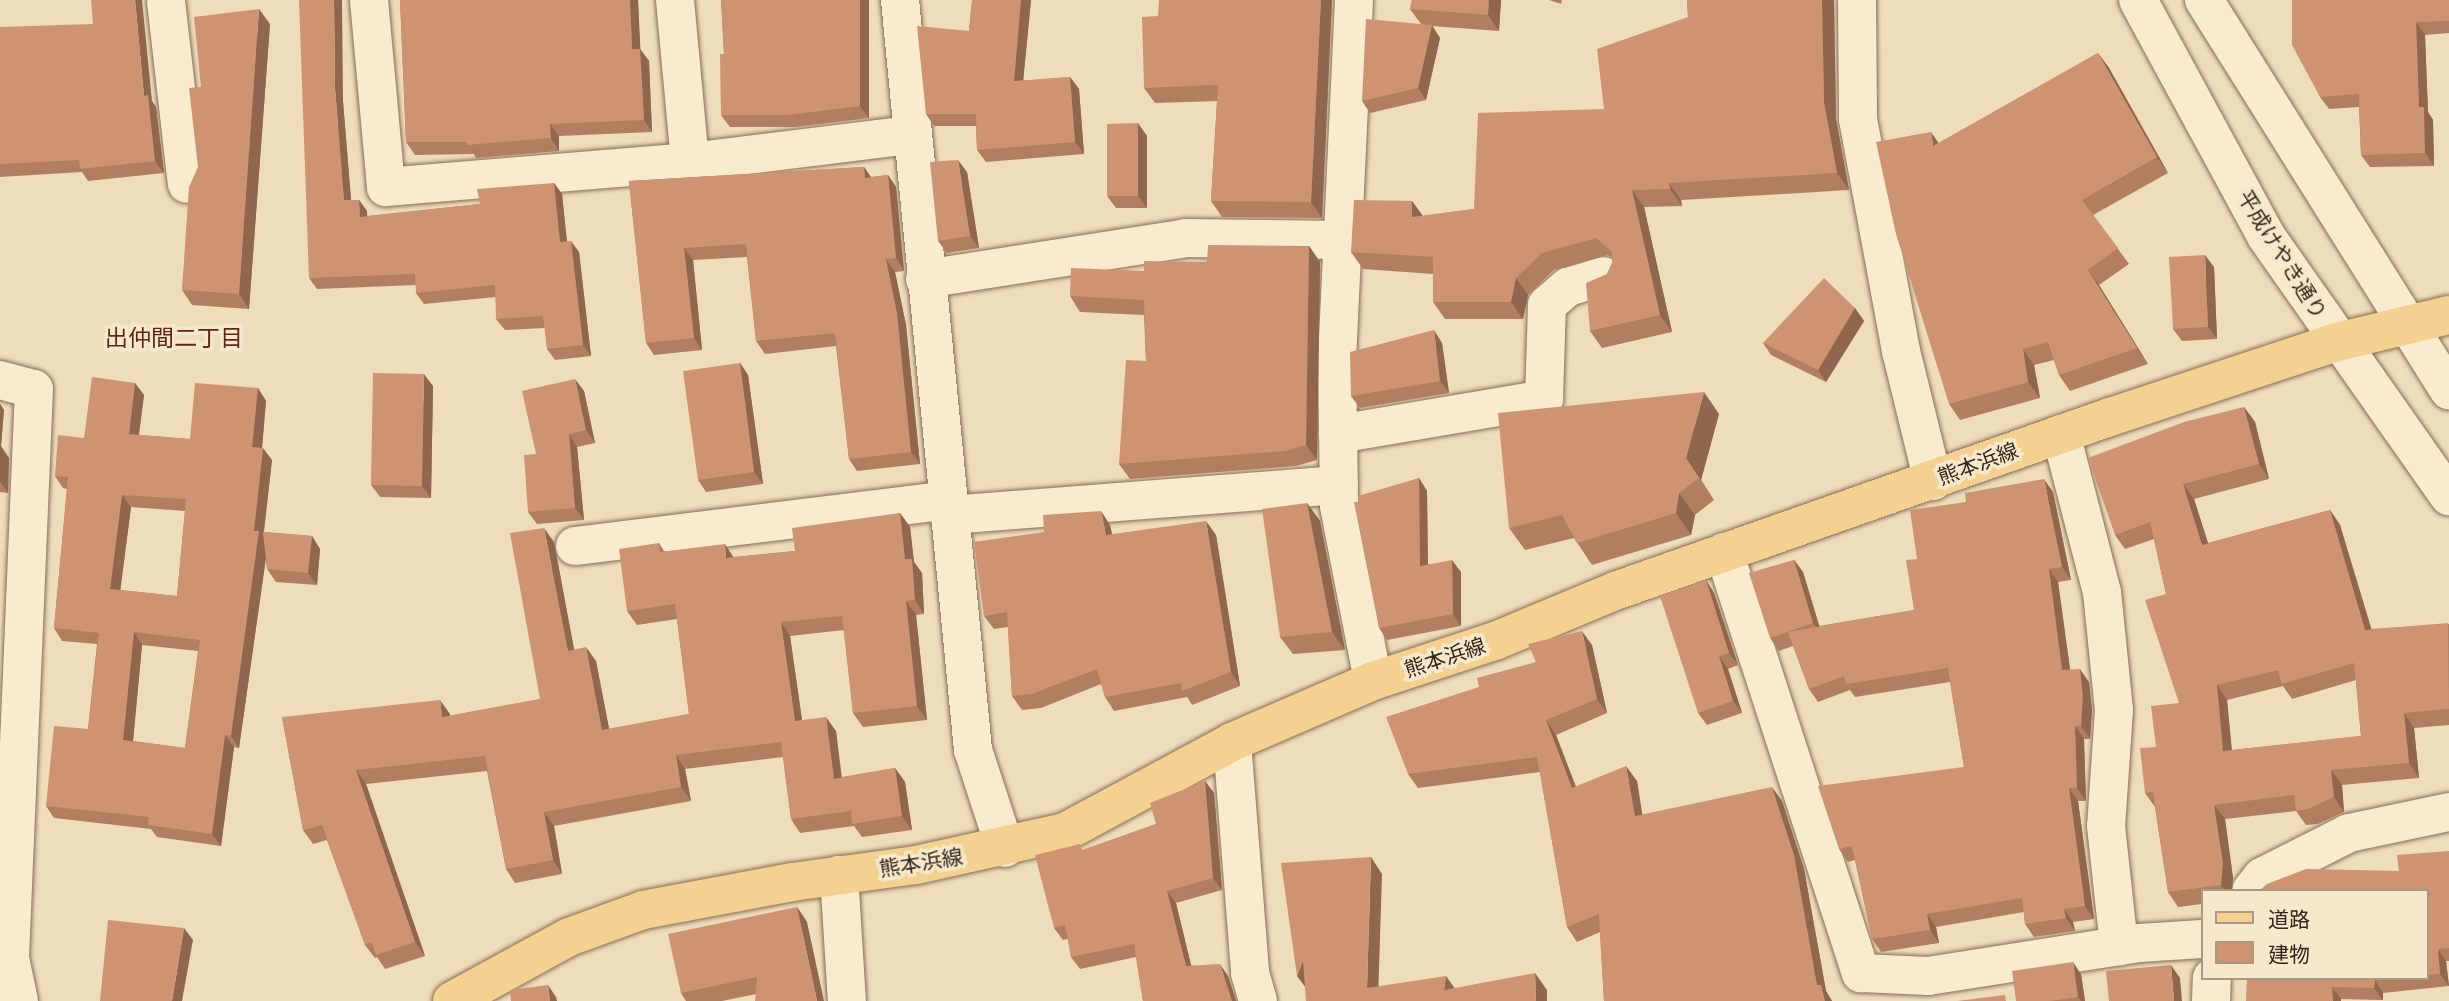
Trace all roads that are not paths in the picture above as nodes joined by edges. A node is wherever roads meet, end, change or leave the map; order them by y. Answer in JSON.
{"nodes":[{"id":1,"x":164,"y":0,"type":"edge"},
{"id":2,"x":369,"y":0,"type":"edge"},
{"id":3,"x":675,"y":0,"type":"edge"},
{"id":4,"x":900,"y":0,"type":"edge"},
{"id":5,"x":1354,"y":0,"type":"edge"},
{"id":6,"x":1857,"y":0,"type":"edge"},
{"id":7,"x":2138,"y":0,"type":"edge"},
{"id":8,"x":2204,"y":0,"type":"edge"},
{"id":9,"x":910,"y":135,"type":"junction"},
{"id":10,"x":690,"y":162,"type":"junction"},
{"id":11,"x":187,"y":184,"type":"edge"},
{"id":12,"x":1343,"y":240,"type":"junction"},
{"id":13,"x":1603,"y":276,"type":"edge"},
{"id":14,"x":925,"y":279,"type":"junction"},
{"id":15,"x":2449,"y":315,"type":"edge"},
{"id":16,"x":2406,"y":326,"type":"junction"},
{"id":17,"x":2337,"y":342,"type":"junction"},
{"id":18,"x":0,"y":380,"type":"edge"},
{"id":19,"x":2449,"y":390,"type":"edge"},
{"id":20,"x":1338,"y":434,"type":"junction"},
{"id":21,"x":2061,"y":434,"type":"junction"},
{"id":22,"x":1933,"y":481,"type":"junction"},
{"id":23,"x":1339,"y":485,"type":"junction"},
{"id":24,"x":2449,"y":496,"type":"edge"},
{"id":25,"x":948,"y":508,"type":"junction"},
{"id":26,"x":575,"y":546,"type":"dead end"},
{"id":27,"x":1724,"y":552,"type":"junction"},
{"id":28,"x":1373,"y":681,"type":"junction"},
{"id":29,"x":9,"y":695,"type":"edge"},
{"id":30,"x":1232,"y":741,"type":"junction"},
{"id":31,"x":2449,"y":812,"type":"edge"},
{"id":32,"x":1005,"y":848,"type":"junction"},
{"id":33,"x":839,"y":875,"type":"junction"},
{"id":34,"x":2253,"y":889,"type":"edge"},
{"id":35,"x":2200,"y":939,"type":"edge"},
{"id":36,"x":2119,"y":946,"type":"junction"},
{"id":37,"x":2212,"y":980,"type":"edge"},
{"id":38,"x":492,"y":989,"type":"edge"},
{"id":39,"x":19,"y":1001,"type":"edge"},
{"id":40,"x":452,"y":1001,"type":"edge"},
{"id":41,"x":847,"y":1001,"type":"edge"},
{"id":42,"x":1258,"y":1001,"type":"edge"},
{"id":43,"x":2211,"y":1001,"type":"edge"}],
"edges":[{"from":1,"to":11,"type":"street"},
{"from":2,"to":10,"type":"street"},
{"from":3,"to":10,"type":"street"},
{"from":4,"to":9,"type":"street"},
{"from":5,"to":12,"type":"street"},
{"from":6,"to":22,"type":"street"},
{"from":7,"to":17,"type":"street","name":"平成けやき通り"},
{"from":8,"to":16,"type":"street"},
{"from":9,"to":10,"type":"street"},
{"from":9,"to":14,"type":"street"},
{"from":12,"to":14,"type":"street"},
{"from":12,"to":20,"type":"street"},
{"from":13,"to":20,"type":"street"},
{"from":14,"to":25,"type":"street"},
{"from":15,"to":16,"type":"main road","name":"熊本浜線"},
{"from":16,"to":17,"type":"main road","name":"熊本浜線"},
{"from":16,"to":19,"type":"street"},
{"from":17,"to":21,"type":"main road","name":"熊本浜線"},
{"from":17,"to":24,"type":"street","name":"平成けやき通り"},
{"from":18,"to":29,"type":"street"},
{"from":20,"to":23,"type":"street"},
{"from":21,"to":22,"type":"main road","name":"熊本浜線"},
{"from":21,"to":36,"type":"street"},
{"from":22,"to":27,"type":"main road","name":"熊本浜線"},
{"from":23,"to":25,"type":"street"},
{"from":23,"to":28,"type":"street"},
{"from":25,"to":26,"type":"street"},
{"from":25,"to":32,"type":"street"},
{"from":27,"to":28,"type":"main road","name":"熊本浜線"},
{"from":27,"to":36,"type":"street"},
{"from":28,"to":30,"type":"main road","name":"熊本浜線"},
{"from":29,"to":39,"type":"street"},
{"from":30,"to":32,"type":"main road","name":"熊本浜線"},
{"from":30,"to":42,"type":"street"},
{"from":31,"to":34,"type":"street"},
{"from":32,"to":33,"type":"main road","name":"熊本浜線"},
{"from":33,"to":38,"type":"main road","name":"熊本浜線"},
{"from":33,"to":41,"type":"street"},
{"from":35,"to":36,"type":"street"},
{"from":37,"to":43,"type":"street"},
{"from":38,"to":40,"type":"main road","name":"熊本浜線"}]}
